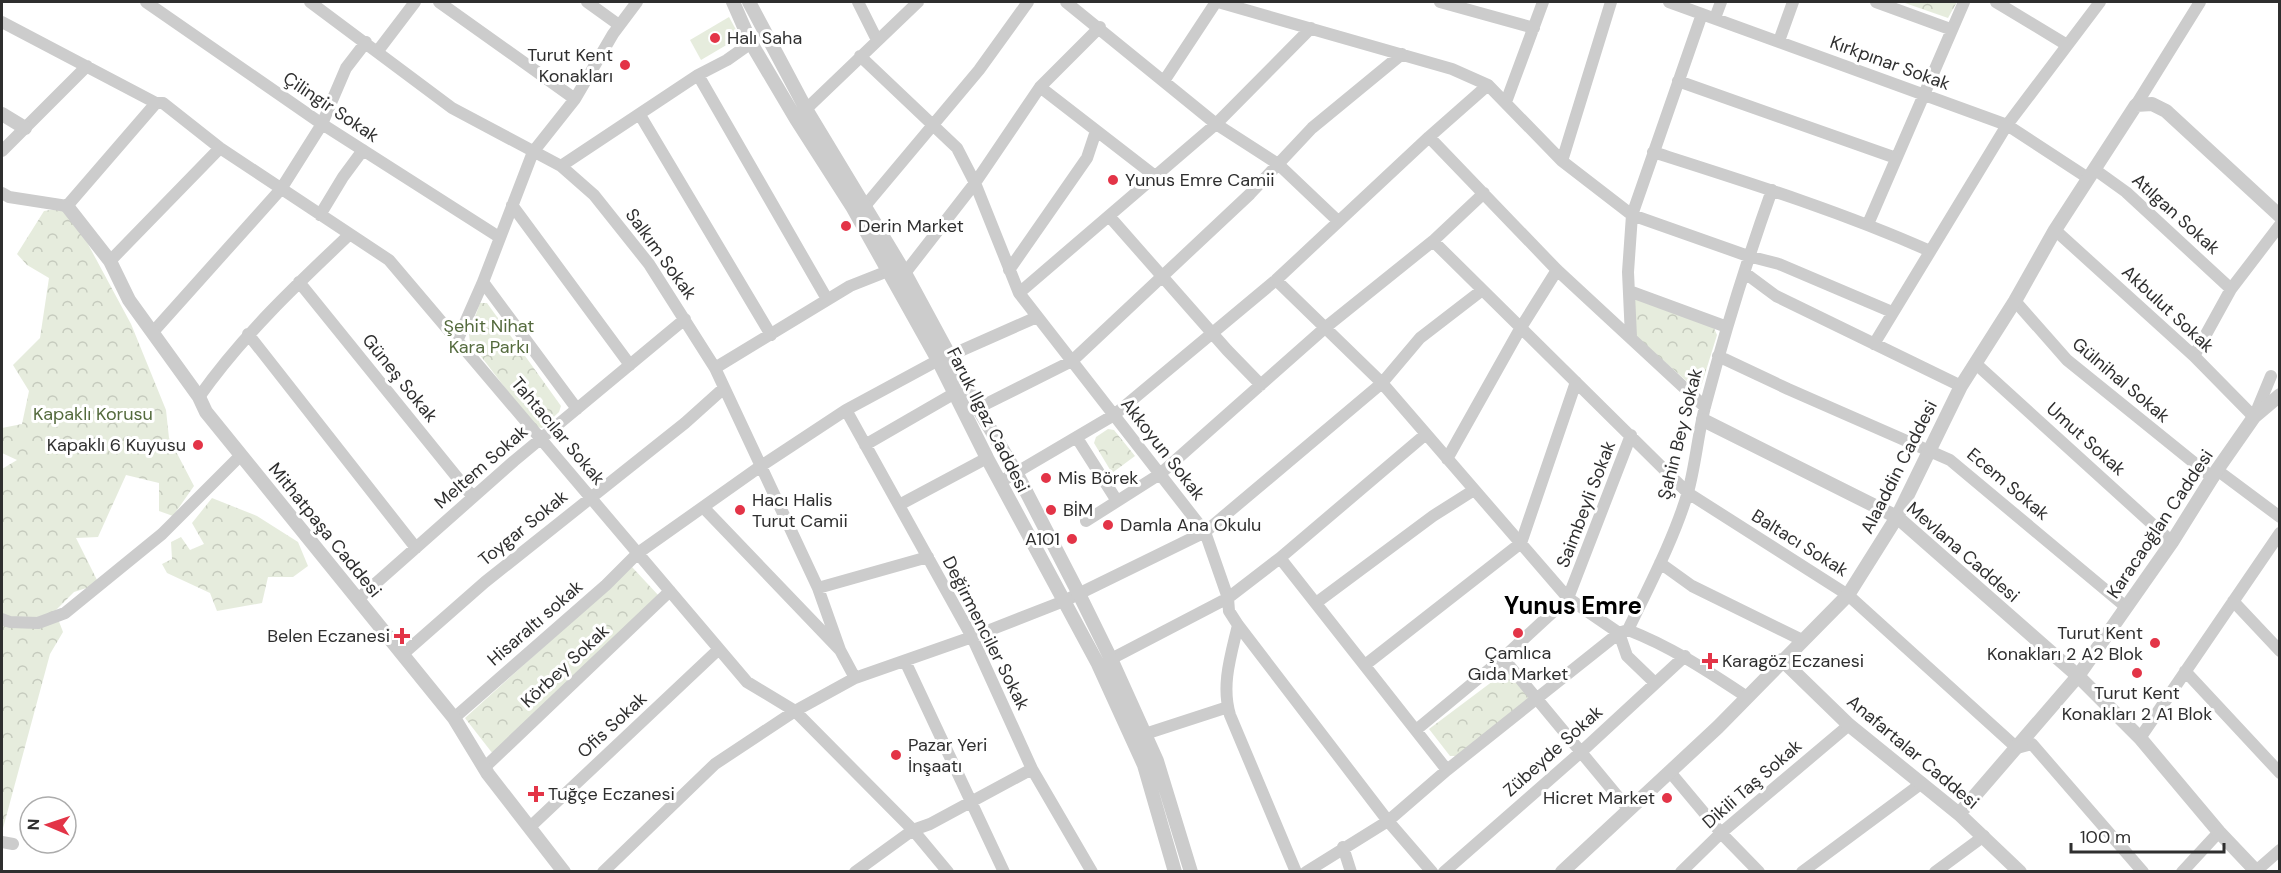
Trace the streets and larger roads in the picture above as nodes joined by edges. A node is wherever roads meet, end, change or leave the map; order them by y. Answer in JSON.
{"nodes":[{"id":1,"x":146,"y":2,"type":"edge"},
{"id":2,"x":310,"y":2,"type":"edge"},
{"id":3,"x":415,"y":2,"type":"edge"},
{"id":4,"x":439,"y":2,"type":"edge"},
{"id":5,"x":587,"y":2,"type":"edge"},
{"id":6,"x":637,"y":2,"type":"edge"},
{"id":7,"x":733,"y":2,"type":"edge"},
{"id":8,"x":749,"y":2,"type":"edge"},
{"id":9,"x":858,"y":2,"type":"edge"},
{"id":10,"x":918,"y":2,"type":"edge"},
{"id":11,"x":1028,"y":2,"type":"edge"},
{"id":12,"x":1066,"y":2,"type":"edge"},
{"id":13,"x":1217,"y":2,"type":"edge"},
{"id":14,"x":1440,"y":2,"type":"edge"},
{"id":15,"x":1543,"y":2,"type":"edge"},
{"id":16,"x":1611,"y":2,"type":"edge"},
{"id":17,"x":1669,"y":2,"type":"edge"},
{"id":18,"x":1721,"y":2,"type":"edge"},
{"id":19,"x":1793,"y":2,"type":"edge"},
{"id":20,"x":1876,"y":2,"type":"edge"},
{"id":21,"x":1964,"y":2,"type":"edge"},
{"id":22,"x":1996,"y":2,"type":"edge"},
{"id":23,"x":2100,"y":2,"type":"edge"},
{"id":24,"x":2200,"y":2,"type":"edge"},
{"id":25,"x":1702,"y":14,"type":"junction"},
{"id":26,"x":1715,"y":18,"type":"junction"},
{"id":27,"x":2,"y":22,"type":"edge"},
{"id":28,"x":619,"y":25,"type":"junction"},
{"id":29,"x":1100,"y":27,"type":"junction"},
{"id":30,"x":1311,"y":28,"type":"junction"},
{"id":31,"x":1534,"y":28,"type":"junction"},
{"id":32,"x":1950,"y":29,"type":"junction"},
{"id":33,"x":877,"y":40,"type":"junction"},
{"id":34,"x":1779,"y":41,"type":"junction"},
{"id":35,"x":366,"y":42,"type":"junction"},
{"id":36,"x":751,"y":43,"type":"junction"},
{"id":37,"x":2067,"y":45,"type":"junction"},
{"id":38,"x":377,"y":52,"type":"junction"},
{"id":39,"x":1402,"y":54,"type":"junction"},
{"id":40,"x":860,"y":56,"type":"junction"},
{"id":41,"x":87,"y":66,"type":"junction"},
{"id":42,"x":698,"y":75,"type":"junction"},
{"id":43,"x":1164,"y":81,"type":"junction"},
{"id":44,"x":1678,"y":81,"type":"junction"},
{"id":45,"x":1488,"y":85,"type":"junction"},
{"id":46,"x":1040,"y":87,"type":"junction"},
{"id":47,"x":1923,"y":94,"type":"junction"},
{"id":48,"x":575,"y":99,"type":"junction"},
{"id":49,"x":1506,"y":102,"type":"junction"},
{"id":50,"x":156,"y":103,"type":"junction"},
{"id":51,"x":2136,"y":105,"type":"junction"},
{"id":52,"x":2,"y":114,"type":"edge"},
{"id":53,"x":801,"y":114,"type":"junction"},
{"id":54,"x":640,"y":115,"type":"junction"},
{"id":55,"x":322,"y":124,"type":"junction"},
{"id":56,"x":931,"y":124,"type":"junction"},
{"id":57,"x":1216,"y":124,"type":"junction"},
{"id":58,"x":2007,"y":125,"type":"junction"},
{"id":59,"x":25,"y":128,"type":"junction"},
{"id":60,"x":1096,"y":131,"type":"junction"},
{"id":61,"x":1428,"y":137,"type":"junction"},
{"id":62,"x":220,"y":148,"type":"junction"},
{"id":63,"x":363,"y":150,"type":"junction"},
{"id":64,"x":2,"y":151,"type":"edge"},
{"id":65,"x":1653,"y":152,"type":"junction"},
{"id":66,"x":533,"y":153,"type":"junction"},
{"id":67,"x":1896,"y":158,"type":"junction"},
{"id":68,"x":1562,"y":161,"type":"junction"},
{"id":69,"x":1278,"y":164,"type":"junction"},
{"id":70,"x":561,"y":166,"type":"junction"},
{"id":71,"x":2091,"y":174,"type":"junction"},
{"id":72,"x":1155,"y":177,"type":"junction"},
{"id":73,"x":975,"y":183,"type":"junction"},
{"id":74,"x":280,"y":189,"type":"junction"},
{"id":75,"x":1772,"y":190,"type":"junction"},
{"id":76,"x":2,"y":193,"type":"edge"},
{"id":77,"x":1484,"y":193,"type":"junction"},
{"id":78,"x":512,"y":205,"type":"junction"},
{"id":79,"x":67,"y":206,"type":"junction"},
{"id":80,"x":865,"y":206,"type":"junction"},
{"id":81,"x":320,"y":215,"type":"junction"},
{"id":82,"x":1632,"y":215,"type":"junction"},
{"id":83,"x":1109,"y":216,"type":"junction"},
{"id":84,"x":2280,"y":216,"type":"edge"},
{"id":85,"x":1338,"y":221,"type":"junction"},
{"id":86,"x":1868,"y":224,"type":"junction"},
{"id":87,"x":2280,"y":225,"type":"edge"},
{"id":88,"x":2055,"y":230,"type":"junction"},
{"id":89,"x":350,"y":234,"type":"junction"},
{"id":90,"x":500,"y":237,"type":"junction"},
{"id":91,"x":1433,"y":241,"type":"junction"},
{"id":92,"x":1930,"y":251,"type":"junction"},
{"id":93,"x":1748,"y":256,"type":"junction"},
{"id":94,"x":110,"y":261,"type":"junction"},
{"id":95,"x":1009,"y":270,"type":"junction"},
{"id":96,"x":1557,"y":270,"type":"junction"},
{"id":97,"x":888,"y":271,"type":"junction"},
{"id":98,"x":905,"y":273,"type":"junction"},
{"id":99,"x":1745,"y":273,"type":"junction"},
{"id":100,"x":1163,"y":276,"type":"junction"},
{"id":101,"x":1276,"y":280,"type":"junction"},
{"id":102,"x":299,"y":282,"type":"junction"},
{"id":103,"x":483,"y":282,"type":"junction"},
{"id":104,"x":2231,"y":289,"type":"junction"},
{"id":105,"x":1482,"y":291,"type":"junction"},
{"id":106,"x":1629,"y":291,"type":"junction"},
{"id":107,"x":1019,"y":293,"type":"junction"},
{"id":108,"x":827,"y":298,"type":"junction"},
{"id":109,"x":2014,"y":301,"type":"junction"},
{"id":110,"x":1892,"y":312,"type":"junction"},
{"id":111,"x":1037,"y":317,"type":"junction"},
{"id":112,"x":686,"y":319,"type":"junction"},
{"id":113,"x":1326,"y":327,"type":"junction"},
{"id":114,"x":1727,"y":327,"type":"junction"},
{"id":115,"x":1520,"y":329,"type":"junction"},
{"id":116,"x":153,"y":332,"type":"junction"},
{"id":117,"x":248,"y":334,"type":"junction"},
{"id":118,"x":1213,"y":334,"type":"junction"},
{"id":119,"x":771,"y":335,"type":"junction"},
{"id":120,"x":1631,"y":337,"type":"junction"},
{"id":121,"x":458,"y":341,"type":"junction"},
{"id":122,"x":1874,"y":344,"type":"junction"},
{"id":123,"x":1718,"y":356,"type":"junction"},
{"id":124,"x":2194,"y":356,"type":"junction"},
{"id":125,"x":944,"y":358,"type":"junction"},
{"id":126,"x":1072,"y":362,"type":"junction"},
{"id":127,"x":1975,"y":363,"type":"junction"},
{"id":128,"x":630,"y":365,"type":"junction"},
{"id":129,"x":715,"y":368,"type":"junction"},
{"id":130,"x":2271,"y":376,"type":"dead end"},
{"id":131,"x":1575,"y":382,"type":"junction"},
{"id":132,"x":1382,"y":383,"type":"junction"},
{"id":133,"x":1261,"y":385,"type":"junction"},
{"id":134,"x":1960,"y":386,"type":"junction"},
{"id":135,"x":724,"y":388,"type":"junction"},
{"id":136,"x":955,"y":393,"type":"junction"},
{"id":137,"x":2280,"y":395,"type":"edge"},
{"id":138,"x":199,"y":398,"type":"junction"},
{"id":139,"x":978,"y":408,"type":"junction"},
{"id":140,"x":577,"y":409,"type":"junction"},
{"id":141,"x":846,"y":410,"type":"junction"},
{"id":142,"x":1704,"y":413,"type":"junction"},
{"id":143,"x":1114,"y":415,"type":"junction"},
{"id":144,"x":2254,"y":417,"type":"junction"},
{"id":145,"x":1426,"y":434,"type":"junction"},
{"id":146,"x":1631,"y":435,"type":"junction"},
{"id":147,"x":1077,"y":438,"type":"junction"},
{"id":148,"x":541,"y":439,"type":"junction"},
{"id":149,"x":865,"y":445,"type":"junction"},
{"id":150,"x":1928,"y":451,"type":"junction"},
{"id":151,"x":241,"y":455,"type":"junction"},
{"id":152,"x":987,"y":458,"type":"junction"},
{"id":153,"x":1448,"y":459,"type":"junction"},
{"id":154,"x":761,"y":466,"type":"junction"},
{"id":155,"x":1017,"y":474,"type":"junction"},
{"id":156,"x":1160,"y":474,"type":"junction"},
{"id":157,"x":2215,"y":474,"type":"junction"},
{"id":158,"x":1000,"y":482,"type":"junction"},
{"id":159,"x":1474,"y":490,"type":"junction"},
{"id":160,"x":1688,"y":493,"type":"junction"},
{"id":161,"x":473,"y":497,"type":"junction"},
{"id":162,"x":590,"y":497,"type":"junction"},
{"id":163,"x":1117,"y":501,"type":"junction"},
{"id":164,"x":899,"y":506,"type":"junction"},
{"id":165,"x":703,"y":507,"type":"junction"},
{"id":166,"x":1897,"y":517,"type":"junction"},
{"id":167,"x":2280,"y":517,"type":"edge"},
{"id":168,"x":1086,"y":521,"type":"dead end"},
{"id":169,"x":1204,"y":532,"type":"junction"},
{"id":170,"x":2280,"y":533,"type":"edge"},
{"id":171,"x":2172,"y":542,"type":"junction"},
{"id":172,"x":1521,"y":543,"type":"junction"},
{"id":173,"x":416,"y":548,"type":"junction"},
{"id":174,"x":638,"y":553,"type":"junction"},
{"id":175,"x":928,"y":557,"type":"junction"},
{"id":176,"x":1280,"y":558,"type":"junction"},
{"id":177,"x":1660,"y":563,"type":"junction"},
{"id":178,"x":818,"y":588,"type":"junction"},
{"id":179,"x":670,"y":591,"type":"junction"},
{"id":180,"x":1078,"y":594,"type":"junction"},
{"id":181,"x":1848,"y":595,"type":"junction"},
{"id":182,"x":1228,"y":598,"type":"junction"},
{"id":183,"x":1568,"y":598,"type":"junction"},
{"id":184,"x":358,"y":599,"type":"junction"},
{"id":185,"x":1064,"y":601,"type":"junction"},
{"id":186,"x":2233,"y":601,"type":"junction"},
{"id":187,"x":1316,"y":603,"type":"junction"},
{"id":188,"x":2126,"y":607,"type":"junction"},
{"id":189,"x":2,"y":619,"type":"edge"},
{"id":190,"x":1238,"y":625,"type":"junction"},
{"id":191,"x":1624,"y":632,"type":"junction"},
{"id":192,"x":972,"y":638,"type":"junction"},
{"id":193,"x":1802,"y":640,"type":"junction"},
{"id":194,"x":719,"y":649,"type":"junction"},
{"id":195,"x":840,"y":650,"type":"junction"},
{"id":196,"x":2280,"y":651,"type":"edge"},
{"id":197,"x":403,"y":654,"type":"junction"},
{"id":198,"x":1685,"y":656,"type":"junction"},
{"id":199,"x":1503,"y":658,"type":"junction"},
{"id":200,"x":1112,"y":659,"type":"junction"},
{"id":201,"x":1782,"y":660,"type":"junction"},
{"id":202,"x":905,"y":662,"type":"junction"},
{"id":203,"x":1365,"y":665,"type":"junction"},
{"id":204,"x":2186,"y":672,"type":"junction"},
{"id":205,"x":2078,"y":676,"type":"junction"},
{"id":206,"x":855,"y":678,"type":"junction"},
{"id":207,"x":1655,"y":682,"type":"junction"},
{"id":208,"x":1747,"y":697,"type":"junction"},
{"id":209,"x":1538,"y":699,"type":"junction"},
{"id":210,"x":1228,"y":707,"type":"junction"},
{"id":211,"x":795,"y":711,"type":"junction"},
{"id":212,"x":454,"y":718,"type":"junction"},
{"id":213,"x":1849,"y":725,"type":"junction"},
{"id":214,"x":1416,"y":730,"type":"junction"},
{"id":215,"x":1145,"y":734,"type":"junction"},
{"id":216,"x":2140,"y":738,"type":"junction"},
{"id":217,"x":2017,"y":748,"type":"junction"},
{"id":218,"x":1581,"y":752,"type":"junction"},
{"id":219,"x":485,"y":767,"type":"junction"},
{"id":220,"x":1032,"y":768,"type":"junction"},
{"id":221,"x":1447,"y":770,"type":"junction"},
{"id":222,"x":1670,"y":772,"type":"junction"},
{"id":223,"x":2280,"y":773,"type":"edge"},
{"id":224,"x":1922,"y":783,"type":"junction"},
{"id":225,"x":972,"y":802,"type":"junction"},
{"id":226,"x":1629,"y":810,"type":"junction"},
{"id":227,"x":1959,"y":814,"type":"junction"},
{"id":228,"x":1388,"y":821,"type":"junction"},
{"id":229,"x":530,"y":827,"type":"junction"},
{"id":230,"x":913,"y":830,"type":"junction"},
{"id":231,"x":2219,"y":832,"type":"junction"},
{"id":232,"x":1721,"y":833,"type":"junction"},
{"id":233,"x":1984,"y":836,"type":"junction"},
{"id":234,"x":1343,"y":847,"type":"junction"},
{"id":235,"x":2280,"y":849,"type":"edge"},
{"id":236,"x":2257,"y":871,"type":"edge"},
{"id":237,"x":564,"y":872,"type":"edge"},
{"id":238,"x":603,"y":872,"type":"edge"},
{"id":239,"x":855,"y":872,"type":"edge"},
{"id":240,"x":948,"y":872,"type":"edge"},
{"id":241,"x":1004,"y":872,"type":"edge"},
{"id":242,"x":1092,"y":872,"type":"edge"},
{"id":243,"x":1175,"y":872,"type":"edge"},
{"id":244,"x":1191,"y":872,"type":"edge"},
{"id":245,"x":1296,"y":872,"type":"edge"},
{"id":246,"x":1306,"y":872,"type":"edge"},
{"id":247,"x":1351,"y":872,"type":"edge"},
{"id":248,"x":1432,"y":872,"type":"edge"},
{"id":249,"x":1444,"y":872,"type":"edge"},
{"id":250,"x":1562,"y":872,"type":"edge"},
{"id":251,"x":1681,"y":872,"type":"edge"},
{"id":252,"x":1759,"y":872,"type":"edge"},
{"id":253,"x":1802,"y":872,"type":"edge"},
{"id":254,"x":1935,"y":872,"type":"edge"},
{"id":255,"x":2020,"y":872,"type":"edge"},
{"id":256,"x":2143,"y":872,"type":"edge"},
{"id":257,"x":2182,"y":872,"type":"edge"}],
"edges":[{"from":1,"to":55,"type":"street","name":"Çilingir Sokak"},
{"from":2,"to":35,"type":"street","name":"Salkım Sokak"},
{"from":3,"to":38,"type":"street"},
{"from":4,"to":48,"type":"street"},
{"from":5,"to":28,"type":"street"},
{"from":6,"to":28,"type":"street"},
{"from":7,"to":36,"type":"street","name":"Faruk Ilgaz Caddesi"},
{"from":8,"to":53,"type":"street","name":"Faruk Ilgaz Caddesi"},
{"from":9,"to":33,"type":"street"},
{"from":10,"to":33,"type":"street"},
{"from":11,"to":56,"type":"street"},
{"from":12,"to":29,"type":"street"},
{"from":13,"to":30,"type":"street"},
{"from":13,"to":43,"type":"street"},
{"from":14,"to":31,"type":"street"},
{"from":15,"to":31,"type":"street"},
{"from":16,"to":68,"type":"street"},
{"from":17,"to":25,"type":"street","name":"Kırkpınar Sokak"},
{"from":18,"to":26,"type":"street"},
{"from":19,"to":34,"type":"street"},
{"from":20,"to":32,"type":"street"},
{"from":21,"to":32,"type":"street"},
{"from":22,"to":37,"type":"street"},
{"from":23,"to":37,"type":"street"},
{"from":24,"to":51,"type":"street"},
{"from":25,"to":26,"type":"street","name":"Kırkpınar Sokak"},
{"from":25,"to":44,"type":"street"},
{"from":26,"to":34,"type":"street","name":"Kırkpınar Sokak"},
{"from":27,"to":41,"type":"street","name":"Tahtacılar Sokak"},
{"from":28,"to":48,"type":"street"},
{"from":29,"to":43,"type":"street"},
{"from":29,"to":46,"type":"street"},
{"from":30,"to":39,"type":"street"},
{"from":30,"to":57,"type":"street"},
{"from":31,"to":49,"type":"street"},
{"from":32,"to":47,"type":"street"},
{"from":33,"to":40,"type":"street"},
{"from":34,"to":47,"type":"street","name":"Kırkpınar Sokak"},
{"from":35,"to":38,"type":"street","name":"Salkım Sokak"},
{"from":35,"to":55,"type":"street"},
{"from":36,"to":42,"type":"street"},
{"from":36,"to":53,"type":"street","name":"Faruk Ilgaz Caddesi"},
{"from":37,"to":58,"type":"street"},
{"from":38,"to":66,"type":"street","name":"Salkım Sokak"},
{"from":39,"to":45,"type":"street"},
{"from":39,"to":69,"type":"street"},
{"from":40,"to":53,"type":"street"},
{"from":40,"to":56,"type":"street","name":"Akkoyun Sokak"},
{"from":41,"to":50,"type":"street","name":"Tahtacılar Sokak"},
{"from":41,"to":59,"type":"street"},
{"from":42,"to":54,"type":"street"},
{"from":42,"to":108,"type":"street"},
{"from":43,"to":57,"type":"street"},
{"from":44,"to":65,"type":"street"},
{"from":44,"to":67,"type":"street"},
{"from":45,"to":49,"type":"street"},
{"from":45,"to":61,"type":"street"},
{"from":46,"to":60,"type":"street"},
{"from":46,"to":73,"type":"street"},
{"from":47,"to":58,"type":"street","name":"Kırkpınar Sokak"},
{"from":47,"to":67,"type":"street"},
{"from":48,"to":66,"type":"street"},
{"from":49,"to":68,"type":"street"},
{"from":50,"to":62,"type":"street","name":"Tahtacılar Sokak"},
{"from":50,"to":79,"type":"street"},
{"from":51,"to":71,"type":"street","name":"Alaaddin Caddesi"},
{"from":51,"to":84,"type":"street"},
{"from":52,"to":59,"type":"street"},
{"from":53,"to":80,"type":"street","name":"Faruk Ilgaz Caddesi"},
{"from":53,"to":97,"type":"street","name":"Faruk Ilgaz Caddesi"},
{"from":54,"to":70,"type":"street"},
{"from":54,"to":119,"type":"street"},
{"from":55,"to":63,"type":"street","name":"Çilingir Sokak"},
{"from":55,"to":74,"type":"street"},
{"from":56,"to":73,"type":"street","name":"Akkoyun Sokak"},
{"from":56,"to":80,"type":"street"},
{"from":57,"to":69,"type":"street"},
{"from":57,"to":72,"type":"street"},
{"from":58,"to":71,"type":"street","name":"Kırkpınar Sokak"},
{"from":58,"to":92,"type":"street"},
{"from":59,"to":64,"type":"street"},
{"from":60,"to":72,"type":"street"},
{"from":60,"to":95,"type":"street"},
{"from":61,"to":77,"type":"street"},
{"from":61,"to":85,"type":"street"},
{"from":62,"to":74,"type":"street","name":"Tahtacılar Sokak"},
{"from":62,"to":94,"type":"street"},
{"from":63,"to":81,"type":"street"},
{"from":63,"to":90,"type":"street","name":"Çilingir Sokak"},
{"from":65,"to":75,"type":"street"},
{"from":65,"to":82,"type":"street"},
{"from":66,"to":70,"type":"street","name":"Salkım Sokak"},
{"from":66,"to":78,"type":"street"},
{"from":67,"to":86,"type":"street"},
{"from":68,"to":82,"type":"street"},
{"from":69,"to":85,"type":"street"},
{"from":69,"to":100,"type":"street"},
{"from":70,"to":112,"type":"street","name":"Salkım Sokak"},
{"from":71,"to":88,"type":"street","name":"Alaaddin Caddesi"},
{"from":71,"to":104,"type":"street","name":"Atılgan Sokak"},
{"from":72,"to":83,"type":"street"},
{"from":73,"to":95,"type":"street","name":"Akkoyun Sokak"},
{"from":73,"to":98,"type":"street"},
{"from":74,"to":81,"type":"street","name":"Tahtacılar Sokak"},
{"from":74,"to":116,"type":"street"},
{"from":75,"to":86,"type":"street"},
{"from":75,"to":93,"type":"street","name":"Şahin Bey Sokak"},
{"from":76,"to":79,"type":"street"},
{"from":77,"to":91,"type":"street"},
{"from":77,"to":96,"type":"street"},
{"from":78,"to":90,"type":"street"},
{"from":78,"to":128,"type":"street"},
{"from":79,"to":94,"type":"street","name":"Mithatpaşa Caddesi"},
{"from":80,"to":98,"type":"street","name":"Faruk Ilgaz Caddesi"},
{"from":81,"to":89,"type":"street","name":"Tahtacılar Sokak"},
{"from":82,"to":93,"type":"street"},
{"from":82,"to":106,"type":"street"},
{"from":83,"to":100,"type":"street"},
{"from":83,"to":107,"type":"street"},
{"from":85,"to":101,"type":"street"},
{"from":86,"to":92,"type":"street"},
{"from":87,"to":104,"type":"street"},
{"from":88,"to":109,"type":"street","name":"Alaaddin Caddesi"},
{"from":88,"to":124,"type":"street","name":"Akbulut Sokak"},
{"from":89,"to":102,"type":"street"},
{"from":89,"to":121,"type":"street","name":"Tahtacılar Sokak"},
{"from":90,"to":103,"type":"street"},
{"from":91,"to":105,"type":"street","name":"Baltacı Sokak"},
{"from":91,"to":113,"type":"street"},
{"from":92,"to":110,"type":"street"},
{"from":93,"to":99,"type":"street","name":"Şahin Bey Sokak"},
{"from":93,"to":110,"type":"street"},
{"from":94,"to":116,"type":"street","name":"Mithatpaşa Caddesi"},
{"from":95,"to":107,"type":"street","name":"Akkoyun Sokak"},
{"from":96,"to":115,"type":"street"},
{"from":96,"to":120,"type":"street"},
{"from":97,"to":98,"type":"street"},
{"from":97,"to":108,"type":"street"},
{"from":97,"to":125,"type":"street","name":"Faruk Ilgaz Caddesi"},
{"from":98,"to":125,"type":"street","name":"Faruk Ilgaz Caddesi"},
{"from":99,"to":114,"type":"street","name":"Şahin Bey Sokak"},
{"from":99,"to":122,"type":"street"},
{"from":100,"to":118,"type":"street"},
{"from":100,"to":126,"type":"street"},
{"from":101,"to":113,"type":"street"},
{"from":101,"to":118,"type":"street"},
{"from":102,"to":117,"type":"street"},
{"from":102,"to":161,"type":"street","name":"Güneş Sokak"},
{"from":103,"to":121,"type":"street"},
{"from":103,"to":140,"type":"street"},
{"from":104,"to":124,"type":"street"},
{"from":105,"to":115,"type":"street","name":"Baltacı Sokak"},
{"from":105,"to":132,"type":"street"},
{"from":106,"to":114,"type":"street"},
{"from":106,"to":120,"type":"street"},
{"from":107,"to":111,"type":"street","name":"Akkoyun Sokak"},
{"from":108,"to":119,"type":"street"},
{"from":109,"to":127,"type":"street","name":"Alaaddin Caddesi"},
{"from":109,"to":157,"type":"street","name":"Gülnihal Sokak"},
{"from":110,"to":122,"type":"street"},
{"from":111,"to":125,"type":"street","name":"Hisaraltı sokak"},
{"from":111,"to":126,"type":"street","name":"Akkoyun Sokak"},
{"from":112,"to":128,"type":"street","name":"Meltem Sokak"},
{"from":112,"to":129,"type":"street","name":"Salkım Sokak"},
{"from":113,"to":132,"type":"street"},
{"from":113,"to":133,"type":"street"},
{"from":114,"to":123,"type":"street","name":"Şahin Bey Sokak"},
{"from":115,"to":131,"type":"street","name":"Baltacı Sokak"},
{"from":115,"to":153,"type":"street"},
{"from":116,"to":138,"type":"street","name":"Mithatpaşa Caddesi"},
{"from":117,"to":138,"type":"street"},
{"from":117,"to":173,"type":"street"},
{"from":118,"to":133,"type":"street"},
{"from":118,"to":143,"type":"street"},
{"from":119,"to":129,"type":"street"},
{"from":120,"to":142,"type":"street"},
{"from":121,"to":148,"type":"street","name":"Tahtacılar Sokak"},
{"from":122,"to":134,"type":"street"},
{"from":123,"to":142,"type":"street","name":"Şahin Bey Sokak"},
{"from":123,"to":150,"type":"street","name":"Ecem Sokak"},
{"from":124,"to":144,"type":"street","name":"Akbulut Sokak"},
{"from":125,"to":136,"type":"street","name":"Faruk Ilgaz Caddesi"},
{"from":125,"to":139,"type":"street","name":"Faruk Ilgaz Caddesi"},
{"from":125,"to":141,"type":"street","name":"Hisaraltı sokak"},
{"from":126,"to":139,"type":"street"},
{"from":126,"to":143,"type":"street","name":"Akkoyun Sokak"},
{"from":127,"to":134,"type":"street","name":"Alaaddin Caddesi"},
{"from":127,"to":171,"type":"street","name":"Umut Sokak"},
{"from":128,"to":140,"type":"street","name":"Meltem Sokak"},
{"from":129,"to":135,"type":"street","name":"Salkım Sokak"},
{"from":130,"to":144,"type":"street"},
{"from":131,"to":146,"type":"street","name":"Baltacı Sokak"},
{"from":131,"to":172,"type":"street"},
{"from":132,"to":145,"type":"street"},
{"from":132,"to":169,"type":"street"},
{"from":133,"to":156,"type":"street"},
{"from":134,"to":150,"type":"street","name":"Alaaddin Caddesi"},
{"from":135,"to":154,"type":"street","name":"Salkım Sokak"},
{"from":135,"to":162,"type":"street","name":"Toygar Sokak"},
{"from":136,"to":149,"type":"street"},
{"from":136,"to":152,"type":"street","name":"Faruk Ilgaz Caddesi"},
{"from":137,"to":144,"type":"street","name":"Karacaoğlan Caddesi"},
{"from":138,"to":151,"type":"street","name":"Mithatpaşa Caddesi"},
{"from":139,"to":155,"type":"street","name":"Faruk Ilgaz Caddesi"},
{"from":140,"to":148,"type":"street","name":"Meltem Sokak"},
{"from":141,"to":149,"type":"street","name":"Değirmenciler Sokak"},
{"from":141,"to":154,"type":"street","name":"Hisaraltı sokak"},
{"from":142,"to":160,"type":"street","name":"Şahin Bey Sokak"},
{"from":142,"to":166,"type":"street","name":"Mevlana Caddesi"},
{"from":143,"to":147,"type":"street"},
{"from":143,"to":156,"type":"street","name":"Akkoyun Sokak"},
{"from":144,"to":157,"type":"street","name":"Karacaoğlan Caddesi"},
{"from":145,"to":153,"type":"street"},
{"from":145,"to":176,"type":"street"},
{"from":146,"to":160,"type":"street","name":"Baltacı Sokak"},
{"from":146,"to":183,"type":"street","name":"Saimbeyli Sokak"},
{"from":147,"to":155,"type":"street"},
{"from":147,"to":163,"type":"street"},
{"from":148,"to":161,"type":"street","name":"Meltem Sokak"},
{"from":148,"to":162,"type":"street","name":"Tahtacılar Sokak"},
{"from":149,"to":164,"type":"street","name":"Değirmenciler Sokak"},
{"from":150,"to":166,"type":"street","name":"Alaaddin Caddesi"},
{"from":150,"to":188,"type":"street","name":"Ecem Sokak"},
{"from":151,"to":184,"type":"street","name":"Mithatpaşa Caddesi"},
{"from":151,"to":189,"type":"street"},
{"from":152,"to":158,"type":"street","name":"Faruk Ilgaz Caddesi"},
{"from":152,"to":164,"type":"street"},
{"from":153,"to":159,"type":"street"},
{"from":154,"to":165,"type":"street","name":"Hisaraltı sokak"},
{"from":154,"to":178,"type":"street","name":"Salkım Sokak"},
{"from":155,"to":158,"type":"street"},
{"from":155,"to":180,"type":"street","name":"Faruk Ilgaz Caddesi"},
{"from":156,"to":163,"type":"street"},
{"from":156,"to":169,"type":"street","name":"Akkoyun Sokak"},
{"from":157,"to":167,"type":"street","name":"Gülnihal Sokak"},
{"from":157,"to":171,"type":"street","name":"Karacaoğlan Caddesi"},
{"from":158,"to":185,"type":"street","name":"Faruk Ilgaz Caddesi"},
{"from":159,"to":172,"type":"street"},
{"from":159,"to":187,"type":"street"},
{"from":160,"to":177,"type":"street","name":"Şahin Bey Sokak"},
{"from":160,"to":181,"type":"street","name":"Baltacı Sokak"},
{"from":161,"to":173,"type":"street","name":"Meltem Sokak"},
{"from":162,"to":174,"type":"street","name":"Tahtacılar Sokak"},
{"from":162,"to":197,"type":"street","name":"Toygar Sokak"},
{"from":163,"to":168,"type":"street"},
{"from":164,"to":175,"type":"street","name":"Değirmenciler Sokak"},
{"from":165,"to":174,"type":"street","name":"Hisaraltı sokak"},
{"from":165,"to":195,"type":"street"},
{"from":166,"to":181,"type":"street","name":"Alaaddin Caddesi"},
{"from":166,"to":205,"type":"street","name":"Mevlana Caddesi"},
{"from":169,"to":180,"type":"street"},
{"from":169,"to":182,"type":"street","name":"Akkoyun Sokak"},
{"from":170,"to":186,"type":"street"},
{"from":171,"to":188,"type":"street","name":"Karacaoğlan Caddesi"},
{"from":172,"to":183,"type":"street"},
{"from":172,"to":203,"type":"street"},
{"from":173,"to":184,"type":"street","name":"Meltem Sokak"},
{"from":174,"to":179,"type":"street","name":"Tahtacılar Sokak"},
{"from":174,"to":212,"type":"street","name":"Hisaraltı sokak"},
{"from":175,"to":178,"type":"street"},
{"from":175,"to":192,"type":"street","name":"Değirmenciler Sokak"},
{"from":176,"to":182,"type":"street"},
{"from":176,"to":187,"type":"street"},
{"from":177,"to":191,"type":"street","name":"Şahin Bey Sokak"},
{"from":177,"to":193,"type":"street"},
{"from":178,"to":195,"type":"street","name":"Salkım Sokak"},
{"from":179,"to":194,"type":"street","name":"Tahtacılar Sokak"},
{"from":179,"to":219,"type":"street","name":"Körbey Sokak"},
{"from":180,"to":185,"type":"street"},
{"from":180,"to":200,"type":"street","name":"Faruk Ilgaz Caddesi"},
{"from":181,"to":193,"type":"street","name":"Alaaddin Caddesi"},
{"from":181,"to":217,"type":"street","name":"Baltacı Sokak"},
{"from":182,"to":190,"type":"street","name":"Akkoyun Sokak"},
{"from":182,"to":200,"type":"street"},
{"from":183,"to":191,"type":"street"},
{"from":183,"to":199,"type":"street","name":"Saimbeyli Sokak"},
{"from":184,"to":197,"type":"street","name":"Mithatpaşa Caddesi"},
{"from":185,"to":192,"type":"street"},
{"from":185,"to":243,"type":"street","name":"Faruk Ilgaz Caddesi"},
{"from":186,"to":196,"type":"street"},
{"from":186,"to":204,"type":"street"},
{"from":187,"to":203,"type":"street"},
{"from":188,"to":205,"type":"street","name":"Karacaoğlan Caddesi"},
{"from":190,"to":210,"type":"street"},
{"from":190,"to":228,"type":"street","name":"Akkoyun Sokak"},
{"from":191,"to":198,"type":"street"},
{"from":191,"to":207,"type":"street"},
{"from":191,"to":209,"type":"street","name":"Şahin Bey Sokak"},
{"from":192,"to":202,"type":"street"},
{"from":192,"to":220,"type":"street","name":"Değirmenciler Sokak"},
{"from":193,"to":201,"type":"street","name":"Alaaddin Caddesi"},
{"from":194,"to":211,"type":"street","name":"Tahtacılar Sokak"},
{"from":194,"to":229,"type":"street","name":"Ofis Sokak"},
{"from":195,"to":206,"type":"street"},
{"from":197,"to":212,"type":"street","name":"Mithatpaşa Caddesi"},
{"from":198,"to":207,"type":"street","name":"Zübeyde Sokak"},
{"from":198,"to":208,"type":"street"},
{"from":199,"to":209,"type":"street"},
{"from":199,"to":214,"type":"street","name":"Saimbeyli Sokak"},
{"from":200,"to":215,"type":"street","name":"Faruk Ilgaz Caddesi"},
{"from":201,"to":208,"type":"street","name":"Alaaddin Caddesi"},
{"from":201,"to":213,"type":"street","name":"Anafartalar Caddesi"},
{"from":202,"to":206,"type":"street"},
{"from":202,"to":225,"type":"street"},
{"from":203,"to":214,"type":"street"},
{"from":204,"to":216,"type":"street"},
{"from":204,"to":223,"type":"street"},
{"from":205,"to":216,"type":"street","name":"Mevlana Caddesi"},
{"from":205,"to":217,"type":"street","name":"Karacaoğlan Caddesi"},
{"from":206,"to":211,"type":"street"},
{"from":207,"to":218,"type":"street","name":"Zübeyde Sokak"},
{"from":208,"to":222,"type":"street","name":"Alaaddin Caddesi"},
{"from":209,"to":218,"type":"street"},
{"from":209,"to":221,"type":"street","name":"Şahin Bey Sokak"},
{"from":210,"to":215,"type":"street"},
{"from":210,"to":245,"type":"street"},
{"from":211,"to":230,"type":"street","name":"Tahtacılar Sokak"},
{"from":211,"to":238,"type":"street"},
{"from":212,"to":219,"type":"street","name":"Mithatpaşa Caddesi"},
{"from":213,"to":224,"type":"street","name":"Anafartalar Caddesi"},
{"from":213,"to":232,"type":"street","name":"Dikili Taş Sokak"},
{"from":214,"to":221,"type":"street"},
{"from":215,"to":244,"type":"street","name":"Faruk Ilgaz Caddesi"},
{"from":216,"to":231,"type":"street","name":"Mevlana Caddesi"},
{"from":217,"to":227,"type":"street","name":"Karacaoğlan Caddesi"},
{"from":217,"to":256,"type":"street","name":"Baltacı Sokak"},
{"from":218,"to":226,"type":"street"},
{"from":218,"to":249,"type":"street","name":"Zübeyde Sokak"},
{"from":219,"to":229,"type":"street","name":"Mithatpaşa Caddesi"},
{"from":220,"to":225,"type":"street"},
{"from":220,"to":242,"type":"street","name":"Değirmenciler Sokak"},
{"from":221,"to":228,"type":"street","name":"Şahin Bey Sokak"},
{"from":222,"to":226,"type":"street","name":"Alaaddin Caddesi"},
{"from":222,"to":232,"type":"street"},
{"from":224,"to":227,"type":"street","name":"Anafartalar Caddesi"},
{"from":224,"to":253,"type":"street"},
{"from":225,"to":230,"type":"street"},
{"from":225,"to":241,"type":"street"},
{"from":226,"to":250,"type":"street","name":"Alaaddin Caddesi"},
{"from":227,"to":233,"type":"street","name":"Anafartalar Caddesi"},
{"from":228,"to":234,"type":"street","name":"Şahin Bey Sokak"},
{"from":228,"to":248,"type":"street","name":"Akkoyun Sokak"},
{"from":229,"to":237,"type":"street","name":"Mithatpaşa Caddesi"},
{"from":230,"to":239,"type":"street"},
{"from":230,"to":240,"type":"street","name":"Tahtacılar Sokak"},
{"from":231,"to":236,"type":"street","name":"Mevlana Caddesi"},
{"from":231,"to":257,"type":"street"},
{"from":232,"to":251,"type":"street","name":"Dikili Taş Sokak"},
{"from":232,"to":252,"type":"street"},
{"from":233,"to":254,"type":"street"},
{"from":233,"to":255,"type":"street","name":"Anafartalar Caddesi"},
{"from":234,"to":246,"type":"street","name":"Şahin Bey Sokak"},
{"from":234,"to":247,"type":"street"},
{"from":235,"to":236,"type":"street"}]}
